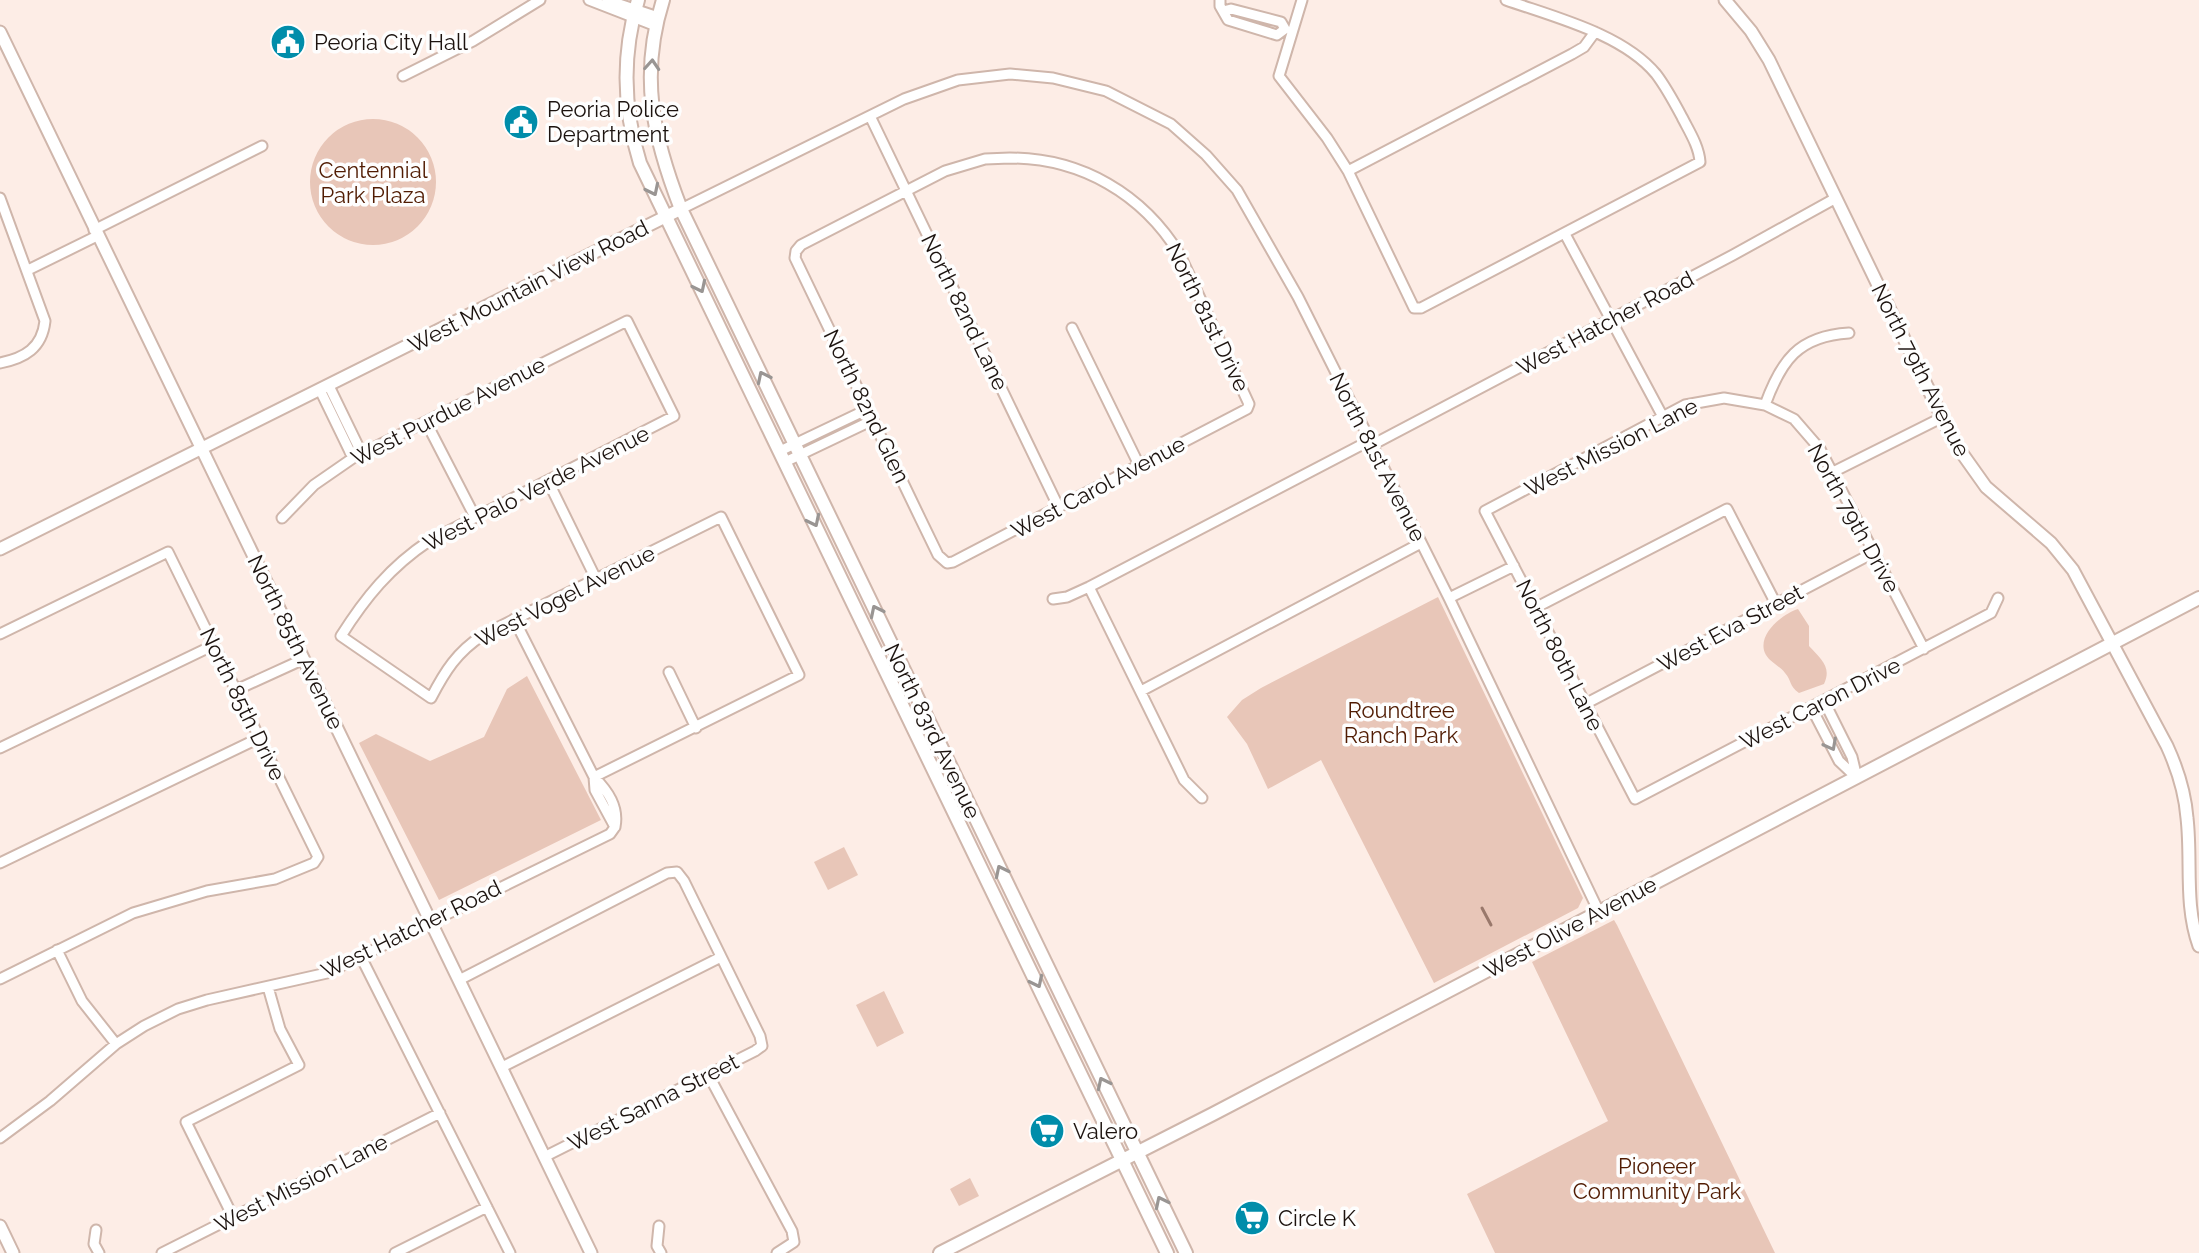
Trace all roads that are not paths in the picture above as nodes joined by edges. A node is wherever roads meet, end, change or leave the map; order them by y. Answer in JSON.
{"nodes":[{"id":1,"x":523,"y":0,"type":"edge"},
{"id":2,"x":540,"y":0,"type":"edge"},
{"id":3,"x":589,"y":0,"type":"edge"},
{"id":4,"x":607,"y":0,"type":"edge"},
{"id":5,"x":663,"y":0,"type":"edge"},
{"id":6,"x":1220,"y":0,"type":"edge"},
{"id":7,"x":1302,"y":0,"type":"edge"},
{"id":8,"x":1506,"y":0,"type":"edge"},
{"id":9,"x":1725,"y":0,"type":"edge"},
{"id":10,"x":635,"y":9,"type":"edge"},
{"id":11,"x":514,"y":14,"type":"junction"},
{"id":12,"x":657,"y":21,"type":"junction"},
{"id":13,"x":1288,"y":31,"type":"junction"},
{"id":14,"x":0,"y":32,"type":"edge"},
{"id":15,"x":1595,"y":32,"type":"junction"},
{"id":16,"x":403,"y":76,"type":"dead end"},
{"id":17,"x":1070,"y":81,"type":"joint"},
{"id":18,"x":651,"y":108,"type":"junction"},
{"id":19,"x":870,"y":116,"type":"junction"},
{"id":20,"x":630,"y":125,"type":"junction"},
{"id":21,"x":262,"y":146,"type":"dead end"},
{"id":22,"x":1348,"y":171,"type":"junction"},
{"id":23,"x":907,"y":191,"type":"junction"},
{"id":24,"x":0,"y":198,"type":"edge"},
{"id":25,"x":1836,"y":198,"type":"junction"},
{"id":26,"x":681,"y":209,"type":"junction"},
{"id":27,"x":666,"y":217,"type":"junction"},
{"id":28,"x":95,"y":233,"type":"junction"},
{"id":29,"x":1565,"y":234,"type":"junction"},
{"id":30,"x":28,"y":270,"type":"junction"},
{"id":31,"x":1612,"y":319,"type":"junction"},
{"id":32,"x":627,"y":321,"type":"joint"},
{"id":33,"x":1072,"y":328,"type":"dead end"},
{"id":34,"x":1849,"y":333,"type":"dead end"},
{"id":35,"x":0,"y":363,"type":"edge"},
{"id":36,"x":325,"y":388,"type":"junction"},
{"id":37,"x":1249,"y":404,"type":"joint"},
{"id":38,"x":1765,"y":405,"type":"junction"},
{"id":39,"x":868,"y":409,"type":"junction"},
{"id":40,"x":1663,"y":417,"type":"junction"},
{"id":41,"x":1941,"y":418,"type":"junction"},
{"id":42,"x":873,"y":420,"type":"junction"},
{"id":43,"x":426,"y":422,"type":"junction"},
{"id":44,"x":1371,"y":443,"type":"junction"},
{"id":45,"x":201,"y":447,"type":"junction"},
{"id":46,"x":798,"y":449,"type":"junction"},
{"id":47,"x":358,"y":456,"type":"junction"},
{"id":48,"x":782,"y":457,"type":"junction"},
{"id":49,"x":1139,"y":465,"type":"junction"},
{"id":50,"x":1833,"y":472,"type":"junction"},
{"id":51,"x":548,"y":481,"type":"junction"},
{"id":52,"x":1059,"y":508,"type":"junction"},
{"id":53,"x":1485,"y":511,"type":"joint"},
{"id":54,"x":475,"y":517,"type":"junction"},
{"id":55,"x":282,"y":518,"type":"dead end"},
{"id":56,"x":1421,"y":543,"type":"junction"},
{"id":57,"x":0,"y":549,"type":"edge"},
{"id":58,"x":1875,"y":552,"type":"junction"},
{"id":59,"x":943,"y":559,"type":"joint"},
{"id":60,"x":1514,"y":566,"type":"junction"},
{"id":61,"x":596,"y":579,"type":"junction"},
{"id":62,"x":1089,"y":587,"type":"junction"},
{"id":63,"x":1449,"y":598,"type":"junction"},
{"id":64,"x":1998,"y":598,"type":"dead end"},
{"id":65,"x":2199,"y":598,"type":"edge"},
{"id":66,"x":1053,"y":599,"type":"dead end"},
{"id":67,"x":1776,"y":604,"type":"junction"},
{"id":68,"x":1535,"y":608,"type":"junction"},
{"id":69,"x":514,"y":619,"type":"junction"},
{"id":70,"x":0,"y":634,"type":"edge"},
{"id":71,"x":2113,"y":643,"type":"junction"},
{"id":72,"x":214,"y":645,"type":"junction"},
{"id":73,"x":1924,"y":649,"type":"junction"},
{"id":74,"x":304,"y":659,"type":"junction"},
{"id":75,"x":669,"y":672,"type":"dead end"},
{"id":76,"x":236,"y":690,"type":"junction"},
{"id":77,"x":1141,"y":691,"type":"junction"},
{"id":78,"x":431,"y":698,"type":"joint"},
{"id":79,"x":1824,"y":701,"type":"junction"},
{"id":80,"x":1585,"y":704,"type":"junction"},
{"id":81,"x":1811,"y":707,"type":"junction"},
{"id":82,"x":696,"y":728,"type":"junction"},
{"id":83,"x":259,"y":738,"type":"junction"},
{"id":84,"x":0,"y":748,"type":"edge"},
{"id":85,"x":594,"y":777,"type":"junction"},
{"id":86,"x":1857,"y":778,"type":"junction"},
{"id":87,"x":1202,"y":798,"type":"dead end"},
{"id":88,"x":1635,"y":799,"type":"joint"},
{"id":89,"x":0,"y":863,"type":"edge"},
{"id":90,"x":204,"y":879,"type":"dead end"},
{"id":91,"x":207,"y":891,"type":"junction"},
{"id":92,"x":1599,"y":912,"type":"junction"},
{"id":93,"x":432,"y":921,"type":"junction"},
{"id":94,"x":1037,"y":946,"type":"junction"},
{"id":95,"x":2199,"y":946,"type":"edge"},
{"id":96,"x":57,"y":950,"type":"junction"},
{"id":97,"x":1023,"y":953,"type":"junction"},
{"id":98,"x":361,"y":957,"type":"junction"},
{"id":99,"x":721,"y":957,"type":"junction"},
{"id":100,"x":0,"y":979,"type":"edge"},
{"id":101,"x":459,"y":980,"type":"junction"},
{"id":102,"x":268,"y":987,"type":"junction"},
{"id":103,"x":116,"y":1044,"type":"junction"},
{"id":104,"x":502,"y":1067,"type":"junction"},
{"id":105,"x":708,"y":1074,"type":"junction"},
{"id":106,"x":440,"y":1113,"type":"junction"},
{"id":107,"x":0,"y":1138,"type":"edge"},
{"id":108,"x":1138,"y":1153,"type":"junction"},
{"id":109,"x":544,"y":1157,"type":"junction"},
{"id":110,"x":1123,"y":1160,"type":"junction"},
{"id":111,"x":487,"y":1207,"type":"junction"},
{"id":112,"x":233,"y":1217,"type":"junction"},
{"id":113,"x":0,"y":1226,"type":"edge"},
{"id":114,"x":659,"y":1226,"type":"dead end"},
{"id":115,"x":96,"y":1230,"type":"dead end"},
{"id":116,"x":13,"y":1253,"type":"edge"},
{"id":117,"x":99,"y":1253,"type":"edge"},
{"id":118,"x":162,"y":1253,"type":"edge"},
{"id":119,"x":395,"y":1253,"type":"edge"},
{"id":120,"x":510,"y":1253,"type":"edge"},
{"id":121,"x":591,"y":1253,"type":"edge"},
{"id":122,"x":661,"y":1253,"type":"edge"},
{"id":123,"x":777,"y":1253,"type":"edge"},
{"id":124,"x":940,"y":1253,"type":"edge"},
{"id":125,"x":1167,"y":1253,"type":"edge"},
{"id":126,"x":1186,"y":1253,"type":"edge"}],
"edges":[{"from":1,"to":11,"type":"street"},
{"from":2,"to":11,"type":"street"},
{"from":3,"to":10,"type":"street"},
{"from":4,"to":10,"type":"street"},
{"from":5,"to":12,"type":"main road","name":"North 83rd Avenue"},
{"from":6,"to":13,"type":"street"},
{"from":7,"to":13,"type":"street"},
{"from":8,"to":15,"type":"street"},
{"from":9,"to":25,"type":"street","name":"North 79th Avenue"},
{"from":10,"to":12,"type":"street"},
{"from":10,"to":20,"type":"main road","name":"North 83rd Avenue"},
{"from":11,"to":16,"type":"street"},
{"from":18,"to":12,"type":"main road","name":"North 83rd Avenue","one_way":true},
{"from":13,"to":22,"type":"street"},
{"from":14,"to":28,"type":"street","name":"North 85th Avenue"},
{"from":15,"to":22,"type":"street"},
{"from":15,"to":29,"type":"street"},
{"from":17,"to":19,"type":"street","name":"West Mountain View Road"},
{"from":17,"to":44,"type":"street","name":"North 81st Avenue"},
{"from":18,"to":20,"type":"main road"},
{"from":18,"to":26,"type":"main road","name":"North 83rd Avenue"},
{"from":19,"to":23,"type":"street","name":"North 82nd Lane"},
{"from":19,"to":26,"type":"street","name":"West Mountain View Road"},
{"from":20,"to":27,"type":"main road","name":"North 83rd Avenue","one_way":true},
{"from":21,"to":28,"type":"street"},
{"from":22,"to":29,"type":"street"},
{"from":23,"to":37,"type":"street","name":"North 81st Drive"},
{"from":23,"to":39,"type":"street","name":"North 82nd Glen"},
{"from":23,"to":52,"type":"street","name":"North 82nd Lane"},
{"from":24,"to":30,"type":"street"},
{"from":25,"to":31,"type":"street","name":"West Hatcher Road"},
{"from":25,"to":41,"type":"street","name":"North 79th Avenue"},
{"from":26,"to":27,"type":"street","name":"West Mountain View Road"},
{"from":46,"to":26,"type":"main road","name":"North 83rd Avenue","one_way":true},
{"from":27,"to":36,"type":"street","name":"West Mountain View Road"},
{"from":27,"to":48,"type":"main road","name":"North 83rd Avenue","one_way":true},
{"from":28,"to":30,"type":"street"},
{"from":28,"to":45,"type":"street","name":"North 85th Avenue"},
{"from":29,"to":31,"type":"street"},
{"from":30,"to":35,"type":"street"},
{"from":31,"to":40,"type":"street"},
{"from":31,"to":44,"type":"street","name":"West Hatcher Road"},
{"from":32,"to":43,"type":"street","name":"West Purdue Avenue"},
{"from":32,"to":51,"type":"street","name":"West Palo Verde Avenue"},
{"from":33,"to":49,"type":"street"},
{"from":34,"to":38,"type":"street"},
{"from":36,"to":45,"type":"street","name":"West Mountain View Road"},
{"from":36,"to":47,"type":"street"},
{"from":37,"to":49,"type":"street","name":"West Carol Avenue"},
{"from":38,"to":40,"type":"street","name":"West Mission Lane"},
{"from":38,"to":50,"type":"street","name":"North 79th Drive"},
{"from":39,"to":42,"type":"street","name":"North 82nd Glen"},
{"from":39,"to":46,"type":"street"},
{"from":40,"to":53,"type":"street","name":"West Mission Lane"},
{"from":41,"to":50,"type":"street"},
{"from":41,"to":71,"type":"street","name":"North 79th Avenue"},
{"from":42,"to":46,"type":"street"},
{"from":42,"to":59,"type":"street","name":"North 82nd Glen"},
{"from":43,"to":47,"type":"street","name":"West Purdue Avenue"},
{"from":43,"to":54,"type":"street"},
{"from":44,"to":56,"type":"street","name":"North 81st Avenue"},
{"from":44,"to":62,"type":"street","name":"West Hatcher Road"},
{"from":45,"to":57,"type":"street","name":"West Mountain View Road"},
{"from":45,"to":74,"type":"street","name":"North 85th Avenue"},
{"from":46,"to":48,"type":"street"},
{"from":94,"to":46,"type":"main road","name":"North 83rd Avenue","one_way":true},
{"from":47,"to":55,"type":"street","name":"West Purdue Avenue"},
{"from":48,"to":97,"type":"main road","name":"North 83rd Avenue","one_way":true},
{"from":49,"to":52,"type":"street","name":"West Carol Avenue"},
{"from":50,"to":58,"type":"street","name":"North 79th Drive"},
{"from":51,"to":54,"type":"street","name":"West Palo Verde Avenue"},
{"from":51,"to":61,"type":"street"},
{"from":52,"to":59,"type":"street","name":"West Carol Avenue"},
{"from":53,"to":60,"type":"street","name":"North 80th Lane"},
{"from":54,"to":78,"type":"street","name":"West Palo Verde Avenue"},
{"from":56,"to":63,"type":"street","name":"North 81st Avenue"},
{"from":56,"to":77,"type":"street"},
{"from":58,"to":67,"type":"street","name":"West Eva Street"},
{"from":58,"to":73,"type":"street","name":"North 79th Drive"},
{"from":60,"to":63,"type":"street"},
{"from":60,"to":68,"type":"street","name":"North 80th Lane"},
{"from":61,"to":69,"type":"street","name":"West Vogel Avenue"},
{"from":61,"to":82,"type":"street","name":"West Vogel Avenue"},
{"from":62,"to":66,"type":"street","name":"West Hatcher Road"},
{"from":62,"to":77,"type":"street"},
{"from":63,"to":92,"type":"street","name":"North 81st Avenue"},
{"from":64,"to":73,"type":"street","name":"West Caron Drive"},
{"from":65,"to":71,"type":"main road","name":"West Olive Avenue"},
{"from":67,"to":68,"type":"street"},
{"from":67,"to":80,"type":"street","name":"West Eva Street"},
{"from":68,"to":80,"type":"street","name":"North 80th Lane"},
{"from":69,"to":78,"type":"street","name":"West Vogel Avenue"},
{"from":69,"to":85,"type":"street"},
{"from":70,"to":72,"type":"street","name":"North 85th Drive"},
{"from":71,"to":86,"type":"main road","name":"West Olive Avenue"},
{"from":71,"to":95,"type":"street","name":"North 79th Avenue"},
{"from":72,"to":76,"type":"street","name":"North 85th Drive"},
{"from":72,"to":84,"type":"street"},
{"from":73,"to":79,"type":"street","name":"West Caron Drive"},
{"from":74,"to":76,"type":"street"},
{"from":74,"to":93,"type":"street","name":"North 85th Avenue"},
{"from":75,"to":82,"type":"street"},
{"from":76,"to":83,"type":"street","name":"North 85th Drive"},
{"from":77,"to":87,"type":"street"},
{"from":79,"to":81,"type":"street","name":"West Caron Drive"},
{"from":79,"to":86,"type":"street"},
{"from":80,"to":88,"type":"street","name":"North 80th Lane"},
{"from":81,"to":86,"type":"street","one_way":true},
{"from":81,"to":88,"type":"street","name":"West Caron Drive"},
{"from":82,"to":85,"type":"street"},
{"from":83,"to":89,"type":"street"},
{"from":83,"to":91,"type":"street","name":"North 85th Drive"},
{"from":85,"to":93,"type":"street","name":"West Hatcher Road"},
{"from":86,"to":92,"type":"main road","name":"West Olive Avenue"},
{"from":90,"to":91,"type":"street"},
{"from":91,"to":96,"type":"street"},
{"from":92,"to":108,"type":"main road","name":"West Olive Avenue"},
{"from":93,"to":98,"type":"street","name":"West Hatcher Road"},
{"from":93,"to":101,"type":"street","name":"North 85th Avenue"},
{"from":94,"to":97,"type":"main road"},
{"from":108,"to":94,"type":"main road","name":"North 83rd Avenue","one_way":true},
{"from":96,"to":100,"type":"street"},
{"from":96,"to":103,"type":"street"},
{"from":97,"to":110,"type":"main road","name":"North 83rd Avenue","one_way":true},
{"from":98,"to":102,"type":"street","name":"West Hatcher Road"},
{"from":98,"to":106,"type":"street"},
{"from":99,"to":101,"type":"street"},
{"from":99,"to":104,"type":"street"},
{"from":99,"to":105,"type":"street","name":"West Sanna Street"},
{"from":101,"to":104,"type":"street","name":"North 85th Avenue"},
{"from":102,"to":103,"type":"street","name":"West Hatcher Road"},
{"from":102,"to":112,"type":"street"},
{"from":103,"to":107,"type":"street","name":"West Hatcher Road"},
{"from":104,"to":109,"type":"street","name":"North 85th Avenue"},
{"from":105,"to":109,"type":"street","name":"West Sanna Street"},
{"from":105,"to":123,"type":"street"},
{"from":106,"to":111,"type":"street"},
{"from":106,"to":112,"type":"street","name":"West Mission Lane"},
{"from":108,"to":110,"type":"main road","name":"West Olive Avenue"},
{"from":126,"to":108,"type":"main road","name":"North 83rd Avenue","one_way":true},
{"from":109,"to":121,"type":"street","name":"North 85th Avenue"},
{"from":110,"to":124,"type":"main road","name":"West Olive Avenue"},
{"from":110,"to":125,"type":"main road","name":"North 83rd Avenue"},
{"from":111,"to":119,"type":"street"},
{"from":111,"to":120,"type":"street"},
{"from":112,"to":118,"type":"street","name":"West Mission Lane"},
{"from":113,"to":116,"type":"street"},
{"from":114,"to":122,"type":"street"},
{"from":115,"to":117,"type":"street"}]}
